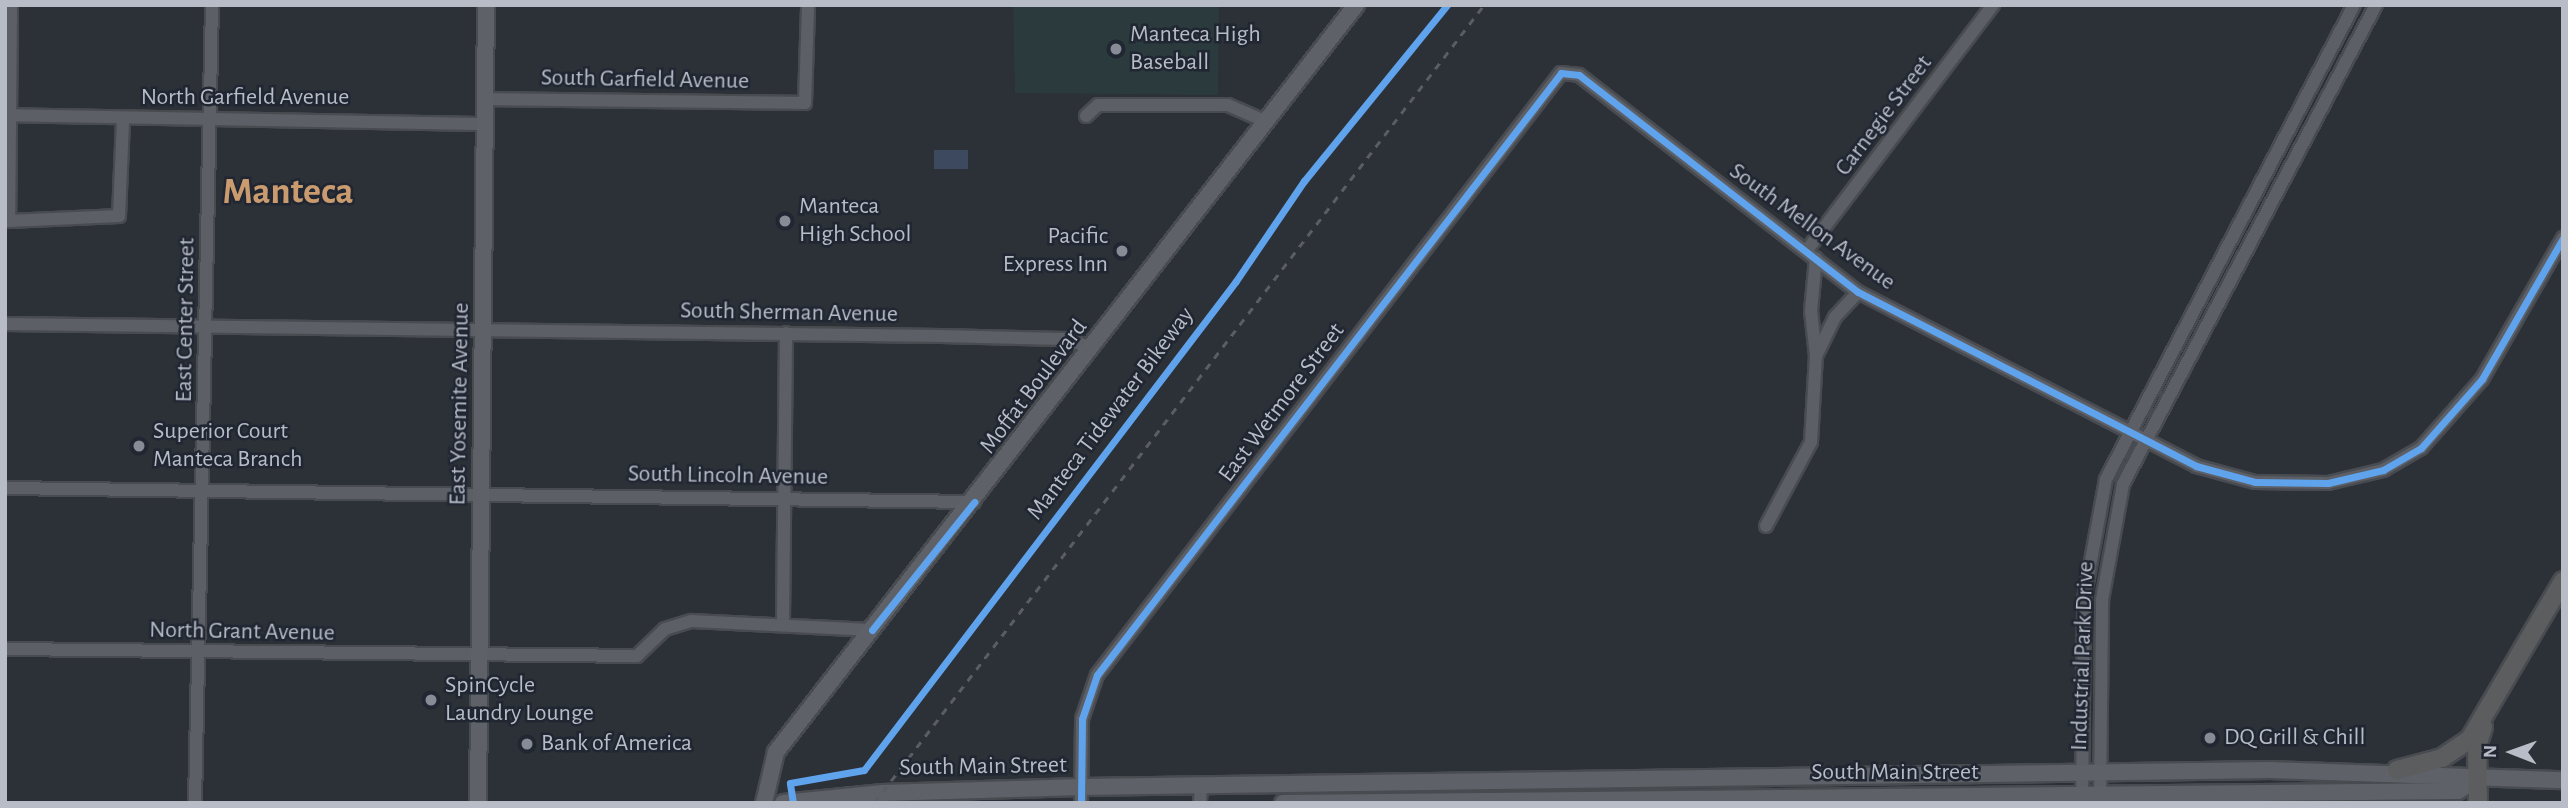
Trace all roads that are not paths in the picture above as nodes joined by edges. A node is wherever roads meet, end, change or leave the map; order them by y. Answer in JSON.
{"nodes":[{"id":1,"x":11,"y":5,"type":"edge"},
{"id":2,"x":212,"y":5,"type":"edge"},
{"id":3,"x":486,"y":5,"type":"edge"},
{"id":4,"x":808,"y":5,"type":"edge"},
{"id":5,"x":1356,"y":5,"type":"edge"},
{"id":6,"x":1993,"y":5,"type":"edge"},
{"id":7,"x":2354,"y":5,"type":"edge"},
{"id":8,"x":2376,"y":5,"type":"edge"},
{"id":9,"x":1586,"y":79,"type":"joint"},
{"id":10,"x":485,"y":99,"type":"junction"},
{"id":11,"x":8,"y":115,"type":"edge"},
{"id":12,"x":1086,"y":116,"type":"dead end"},
{"id":13,"x":123,"y":119,"type":"junction"},
{"id":14,"x":210,"y":120,"type":"junction"},
{"id":15,"x":1267,"y":122,"type":"junction"},
{"id":16,"x":485,"y":124,"type":"junction"},
{"id":17,"x":2247,"y":206,"type":"junction"},
{"id":18,"x":2264,"y":216,"type":"junction"},
{"id":19,"x":2563,"y":238,"type":"edge"},
{"id":20,"x":1812,"y":254,"type":"junction"},
{"id":21,"x":2207,"y":283,"type":"junction"},
{"id":22,"x":1858,"y":292,"type":"junction"},
{"id":23,"x":2223,"y":293,"type":"junction"},
{"id":24,"x":5,"y":324,"type":"edge"},
{"id":25,"x":207,"y":327,"type":"junction"},
{"id":26,"x":484,"y":330,"type":"junction"},
{"id":27,"x":786,"y":333,"type":"junction"},
{"id":28,"x":1092,"y":348,"type":"junction"},
{"id":29,"x":1816,"y":356,"type":"junction"},
{"id":30,"x":2127,"y":430,"type":"junction"},
{"id":31,"x":2144,"y":439,"type":"junction"},
{"id":32,"x":5,"y":488,"type":"edge"},
{"id":33,"x":203,"y":490,"type":"junction"},
{"id":34,"x":482,"y":495,"type":"junction"},
{"id":35,"x":784,"y":496,"type":"junction"},
{"id":36,"x":974,"y":502,"type":"junction"},
{"id":37,"x":1766,"y":526,"type":"dead end"},
{"id":38,"x":2563,"y":581,"type":"edge"},
{"id":39,"x":783,"y":621,"type":"junction"},
{"id":40,"x":872,"y":630,"type":"junction"},
{"id":41,"x":5,"y":649,"type":"edge"},
{"id":42,"x":198,"y":652,"type":"junction"},
{"id":43,"x":479,"y":655,"type":"junction"},
{"id":44,"x":2487,"y":715,"type":"junction"},
{"id":45,"x":2270,"y":770,"type":"junction"},
{"id":46,"x":2349,"y":770,"type":"junction"},
{"id":47,"x":2397,"y":770,"type":"junction"},
{"id":48,"x":2082,"y":774,"type":"junction"},
{"id":49,"x":2100,"y":774,"type":"junction"},
{"id":50,"x":1869,"y":777,"type":"junction"},
{"id":51,"x":2476,"y":779,"type":"junction"},
{"id":52,"x":2563,"y":780,"type":"edge"},
{"id":53,"x":1582,"y":783,"type":"junction"},
{"id":54,"x":1311,"y":784,"type":"junction"},
{"id":55,"x":1201,"y":785,"type":"junction"},
{"id":56,"x":2350,"y":793,"type":"junction"},
{"id":57,"x":1081,"y":795,"type":"edge"},
{"id":58,"x":968,"y":796,"type":"edge"},
{"id":59,"x":2191,"y":796,"type":"junction"},
{"id":60,"x":1810,"y":799,"type":"edge"},
{"id":61,"x":2082,"y":799,"type":"edge"},
{"id":62,"x":2100,"y":799,"type":"edge"},
{"id":63,"x":1582,"y":801,"type":"edge"},
{"id":64,"x":1311,"y":802,"type":"edge"},
{"id":65,"x":195,"y":803,"type":"edge"},
{"id":66,"x":478,"y":803,"type":"edge"},
{"id":67,"x":764,"y":803,"type":"edge"},
{"id":68,"x":783,"y":803,"type":"edge"},
{"id":69,"x":1200,"y":803,"type":"edge"},
{"id":70,"x":1283,"y":803,"type":"edge"},
{"id":71,"x":2478,"y":803,"type":"edge"}],
"edges":[{"from":1,"to":11,"type":"street"},
{"from":2,"to":14,"type":"street","name":"East Center Street"},
{"from":3,"to":10,"type":"main road","name":"East Yosemite Avenue"},
{"from":4,"to":10,"type":"street","name":"South Garfield Avenue"},
{"from":5,"to":15,"type":"main road","name":"Moffat Boulevard"},
{"from":6,"to":20,"type":"street","name":"Carnegie Street"},
{"from":7,"to":17,"type":"street","name":"Industrial Park Drive"},
{"from":8,"to":18,"type":"street","name":"Industrial Park Drive"},
{"from":9,"to":20,"type":"street","name":"South Mellon Avenue"},
{"from":9,"to":57,"type":"street","name":"East Wetmore Street"},
{"from":10,"to":16,"type":"main road","name":"East Yosemite Avenue"},
{"from":11,"to":13,"type":"street","name":"North Garfield Avenue"},
{"from":11,"to":13,"type":"street"},
{"from":12,"to":15,"type":"street"},
{"from":13,"to":14,"type":"street","name":"North Garfield Avenue"},
{"from":14,"to":16,"type":"street","name":"North Garfield Avenue"},
{"from":14,"to":25,"type":"street","name":"East Center Street"},
{"from":15,"to":28,"type":"main road","name":"Moffat Boulevard"},
{"from":16,"to":26,"type":"main road","name":"East Yosemite Avenue"},
{"from":17,"to":18,"type":"street"},
{"from":17,"to":21,"type":"street","name":"Industrial Park Drive"},
{"from":18,"to":23,"type":"street","name":"Industrial Park Drive"},
{"from":19,"to":31,"type":"street","name":"South Mellon Avenue"},
{"from":20,"to":22,"type":"street","name":"South Mellon Avenue"},
{"from":20,"to":29,"type":"street"},
{"from":21,"to":23,"type":"street"},
{"from":21,"to":30,"type":"street","name":"Industrial Park Drive"},
{"from":22,"to":29,"type":"street"},
{"from":22,"to":30,"type":"street","name":"South Mellon Avenue"},
{"from":23,"to":31,"type":"street","name":"Industrial Park Drive"},
{"from":24,"to":25,"type":"street","name":"South Sherman Avenue"},
{"from":25,"to":26,"type":"street","name":"South Sherman Avenue"},
{"from":25,"to":33,"type":"street","name":"East Center Street"},
{"from":26,"to":27,"type":"street","name":"South Sherman Avenue"},
{"from":26,"to":34,"type":"main road","name":"East Yosemite Avenue"},
{"from":27,"to":28,"type":"street","name":"South Sherman Avenue"},
{"from":27,"to":35,"type":"street"},
{"from":28,"to":36,"type":"main road","name":"Moffat Boulevard"},
{"from":29,"to":37,"type":"street"},
{"from":30,"to":31,"type":"street","name":"South Mellon Avenue"},
{"from":30,"to":48,"type":"street","name":"Industrial Park Drive"},
{"from":31,"to":49,"type":"street","name":"Industrial Park Drive"},
{"from":32,"to":33,"type":"street","name":"South Lincoln Avenue"},
{"from":33,"to":34,"type":"street","name":"South Lincoln Avenue"},
{"from":33,"to":42,"type":"street","name":"East Center Street"},
{"from":34,"to":35,"type":"street","name":"South Lincoln Avenue"},
{"from":34,"to":43,"type":"main road","name":"East Yosemite Avenue"},
{"from":35,"to":36,"type":"street","name":"South Lincoln Avenue"},
{"from":35,"to":39,"type":"street"},
{"from":36,"to":40,"type":"main road","name":"Moffat Boulevard"},
{"from":38,"to":44,"type":"highway"},
{"from":39,"to":40,"type":"street","name":"North Grant Avenue"},
{"from":39,"to":43,"type":"street","name":"North Grant Avenue"},
{"from":40,"to":67,"type":"main road","name":"Moffat Boulevard"},
{"from":41,"to":42,"type":"street","name":"North Grant Avenue"},
{"from":42,"to":43,"type":"street","name":"North Grant Avenue"},
{"from":42,"to":65,"type":"street","name":"East Center Street"},
{"from":43,"to":66,"type":"main road","name":"East Yosemite Avenue"},
{"from":44,"to":47,"type":"highway"},
{"from":44,"to":51,"type":"highway"},
{"from":45,"to":46,"type":"main road","name":"South Main Street"},
{"from":45,"to":49,"type":"main road","name":"South Main Street"},
{"from":45,"to":59,"type":"main road"},
{"from":46,"to":47,"type":"main road","name":"South Main Street"},
{"from":46,"to":56,"type":"main road"},
{"from":47,"to":51,"type":"main road","name":"South Main Street"},
{"from":48,"to":49,"type":"main road","name":"South Main Street"},
{"from":48,"to":50,"type":"main road","name":"South Main Street"},
{"from":48,"to":61,"type":"street","name":"Industrial Park Drive"},
{"from":49,"to":62,"type":"street","name":"Industrial Park Drive"},
{"from":50,"to":53,"type":"main road","name":"South Main Street"},
{"from":50,"to":60,"type":"main road"},
{"from":51,"to":52,"type":"main road","name":"South Main Street"},
{"from":51,"to":56,"type":"main road","name":"South Main Street"},
{"from":51,"to":71,"type":"highway"},
{"from":53,"to":54,"type":"main road","name":"South Main Street"},
{"from":53,"to":63,"type":"main road"},
{"from":54,"to":55,"type":"main road","name":"South Main Street"},
{"from":54,"to":64,"type":"street"},
{"from":55,"to":57,"type":"main road","name":"South Main Street"},
{"from":55,"to":69,"type":"street"},
{"from":56,"to":59,"type":"main road","name":"South Main Street"},
{"from":57,"to":58,"type":"main road","name":"South Main Street"},
{"from":58,"to":68,"type":"main road","name":"South Main Street"},
{"from":59,"to":62,"type":"main road","name":"South Main Street"},
{"from":60,"to":61,"type":"main road","name":"South Main Street"},
{"from":60,"to":63,"type":"main road","name":"South Main Street"},
{"from":61,"to":62,"type":"main road","name":"South Main Street"},
{"from":63,"to":64,"type":"main road","name":"South Main Street"},
{"from":64,"to":70,"type":"main road","name":"South Main Street"}]}
